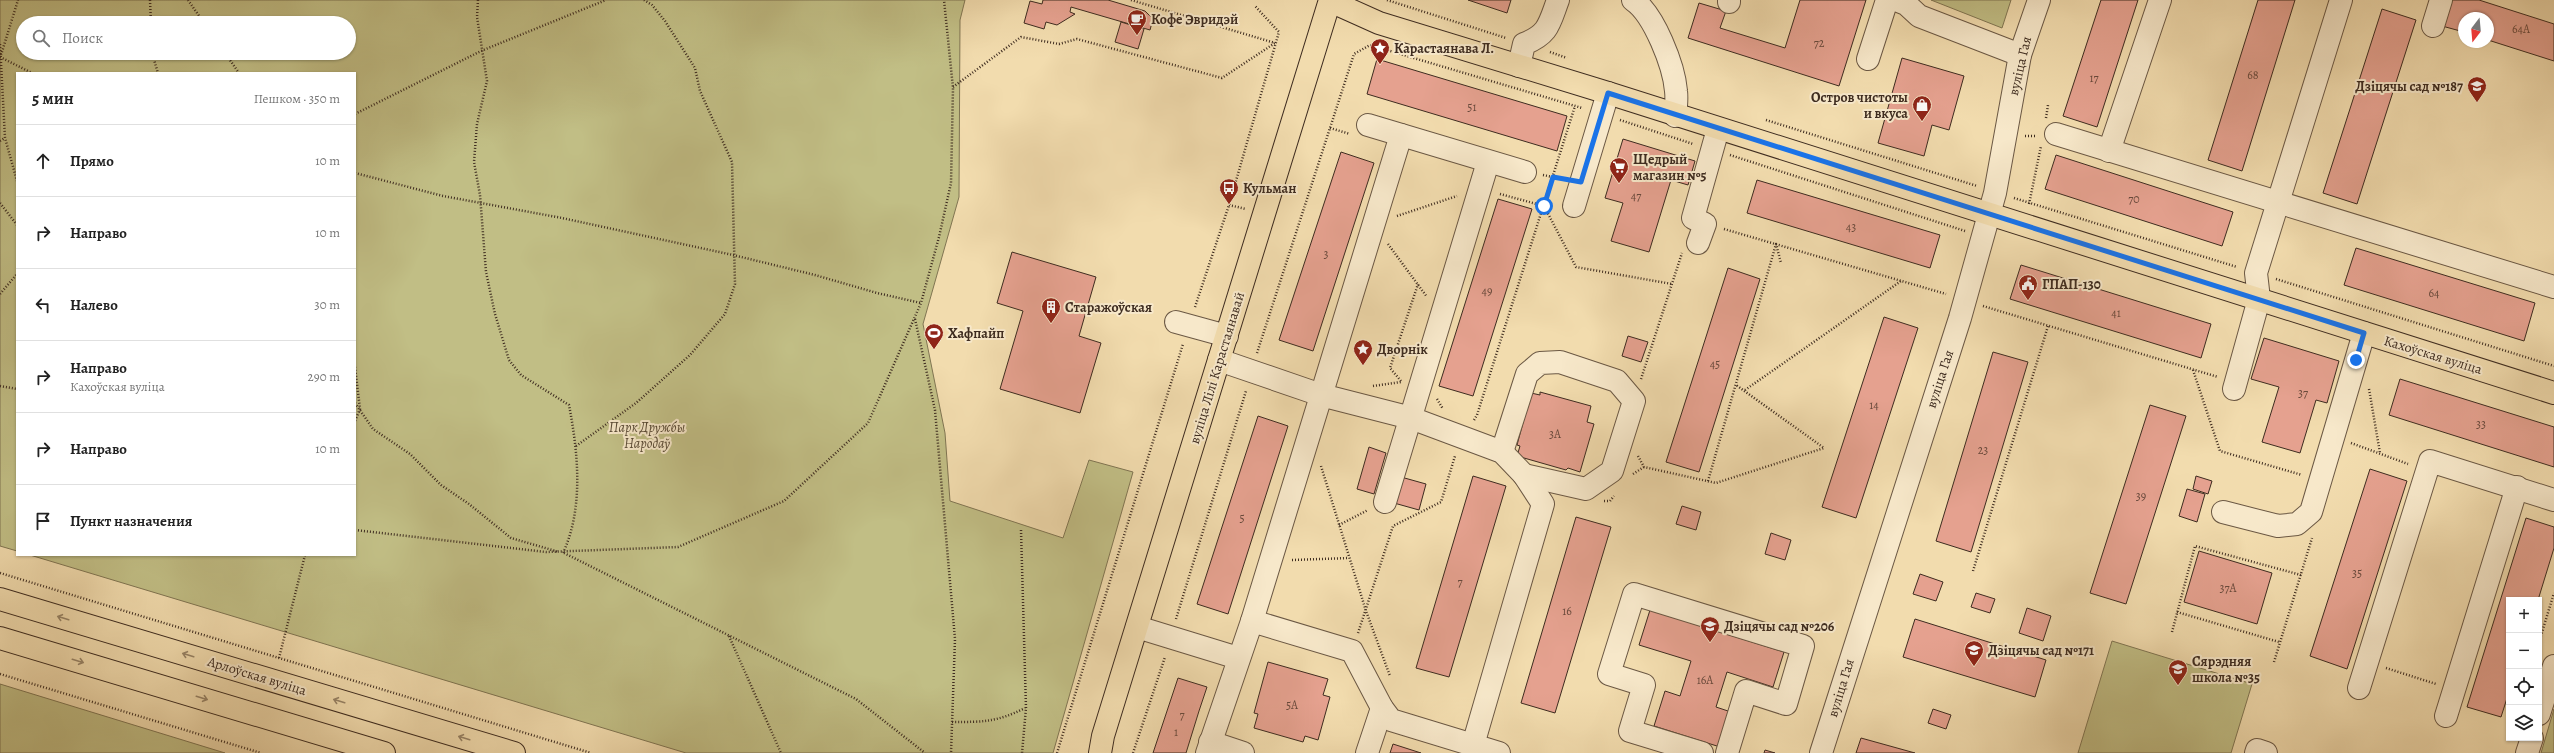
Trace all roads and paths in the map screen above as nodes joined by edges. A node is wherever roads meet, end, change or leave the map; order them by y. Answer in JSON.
{"nodes":[{"id":1,"x":18,"y":0,"type":"edge"},
{"id":2,"x":150,"y":0,"type":"edge"},
{"id":3,"x":188,"y":0,"type":"edge"},
{"id":4,"x":478,"y":0,"type":"edge"},
{"id":5,"x":606,"y":0,"type":"edge"},
{"id":6,"x":644,"y":0,"type":"edge"},
{"id":7,"x":651,"y":0,"type":"edge"},
{"id":8,"x":944,"y":0,"type":"edge"},
{"id":9,"x":1131,"y":0,"type":"edge"},
{"id":10,"x":1329,"y":0,"type":"edge"},
{"id":11,"x":1387,"y":0,"type":"edge"},
{"id":12,"x":1558,"y":0,"type":"edge"},
{"id":13,"x":1633,"y":0,"type":"edge"},
{"id":14,"x":1887,"y":0,"type":"edge"},
{"id":15,"x":1896,"y":0,"type":"edge"},
{"id":16,"x":2039,"y":0,"type":"edge"},
{"id":17,"x":2160,"y":0,"type":"edge"},
{"id":18,"x":2341,"y":0,"type":"edge"},
{"id":19,"x":2441,"y":0,"type":"edge"},
{"id":20,"x":652,"y":5,"type":"junction"},
{"id":21,"x":1255,"y":6,"type":"dead end"},
{"id":22,"x":151,"y":16,"type":"edge"},
{"id":23,"x":199,"y":16,"type":"edge"},
{"id":24,"x":2433,"y":26,"type":"dead end"},
{"id":25,"x":1275,"y":43,"type":"junction"},
{"id":26,"x":0,"y":44,"type":"edge"},
{"id":27,"x":1524,"y":44,"type":"junction"},
{"id":28,"x":481,"y":52,"type":"junction"},
{"id":29,"x":2020,"y":55,"type":"junction"},
{"id":30,"x":0,"y":57,"type":"edge"},
{"id":31,"x":1568,"y":58,"type":"dead end"},
{"id":32,"x":1868,"y":59,"type":"dead end"},
{"id":33,"x":154,"y":60,"type":"edge"},
{"id":34,"x":230,"y":60,"type":"edge"},
{"id":35,"x":1519,"y":66,"type":"junction"},
{"id":36,"x":30,"y":72,"type":"edge"},
{"id":37,"x":158,"y":72,"type":"edge"},
{"id":38,"x":238,"y":72,"type":"edge"},
{"id":39,"x":953,"y":88,"type":"junction"},
{"id":40,"x":1608,"y":93,"type":"junction"},
{"id":41,"x":2048,"y":105,"type":"dead end"},
{"id":42,"x":1575,"y":106,"type":"junction"},
{"id":43,"x":356,"y":114,"type":"edge"},
{"id":44,"x":1602,"y":114,"type":"junction"},
{"id":45,"x":1675,"y":116,"type":"junction"},
{"id":46,"x":1760,"y":118,"type":"dead end"},
{"id":47,"x":1368,"y":125,"type":"dead end"},
{"id":48,"x":2048,"y":132,"type":"junction"},
{"id":49,"x":1401,"y":135,"type":"junction"},
{"id":50,"x":6,"y":138,"type":"junction"},
{"id":51,"x":1715,"y":140,"type":"junction"},
{"id":52,"x":0,"y":141,"type":"edge"},
{"id":53,"x":2109,"y":151,"type":"junction"},
{"id":54,"x":1488,"y":162,"type":"junction"},
{"id":55,"x":1525,"y":172,"type":"joint"},
{"id":56,"x":356,"y":173,"type":"edge"},
{"id":57,"x":16,"y":177,"type":"edge"},
{"id":58,"x":1553,"y":177,"type":"junction"},
{"id":59,"x":1581,"y":182,"type":"junction"},
{"id":60,"x":1480,"y":189,"type":"junction"},
{"id":61,"x":1995,"y":193,"type":"junction"},
{"id":62,"x":2278,"y":202,"type":"junction"},
{"id":63,"x":0,"y":203,"type":"edge"},
{"id":64,"x":480,"y":203,"type":"junction"},
{"id":65,"x":2029,"y":203,"type":"junction"},
{"id":66,"x":1544,"y":206,"type":"junction"},
{"id":67,"x":1574,"y":206,"type":"dead end"},
{"id":68,"x":1989,"y":214,"type":"junction"},
{"id":69,"x":16,"y":224,"type":"edge"},
{"id":70,"x":1373,"y":224,"type":"junction"},
{"id":71,"x":2023,"y":224,"type":"junction"},
{"id":72,"x":1983,"y":236,"type":"junction"},
{"id":73,"x":1691,"y":245,"type":"joint"},
{"id":74,"x":733,"y":255,"type":"junction"},
{"id":75,"x":1781,"y":263,"type":"dead end"},
{"id":76,"x":2256,"y":273,"type":"junction"},
{"id":77,"x":16,"y":275,"type":"edge"},
{"id":78,"x":1902,"y":281,"type":"dead end"},
{"id":79,"x":1418,"y":284,"type":"junction"},
{"id":80,"x":1672,"y":284,"type":"junction"},
{"id":81,"x":2554,"y":288,"type":"edge"},
{"id":82,"x":0,"y":294,"type":"edge"},
{"id":83,"x":2259,"y":299,"type":"junction"},
{"id":84,"x":921,"y":302,"type":"junction"},
{"id":85,"x":1441,"y":316,"type":"junction"},
{"id":86,"x":915,"y":319,"type":"junction"},
{"id":87,"x":1183,"y":324,"type":"junction"},
{"id":88,"x":2048,"y":326,"type":"dead end"},
{"id":89,"x":2364,"y":333,"type":"junction"},
{"id":90,"x":1227,"y":336,"type":"junction"},
{"id":91,"x":1259,"y":346,"type":"junction"},
{"id":92,"x":1263,"y":353,"type":"dead end"},
{"id":93,"x":1219,"y":360,"type":"junction"},
{"id":94,"x":2554,"y":366,"type":"edge"},
{"id":95,"x":2193,"y":370,"type":"dead end"},
{"id":96,"x":1252,"y":371,"type":"junction"},
{"id":97,"x":356,"y":375,"type":"edge"},
{"id":98,"x":1401,"y":382,"type":"dead end"},
{"id":99,"x":0,"y":386,"type":"edge"},
{"id":100,"x":1736,"y":386,"type":"junction"},
{"id":101,"x":16,"y":389,"type":"edge"},
{"id":102,"x":2234,"y":389,"type":"dead end"},
{"id":103,"x":1745,"y":390,"type":"junction"},
{"id":104,"x":2554,"y":393,"type":"edge"},
{"id":105,"x":1322,"y":395,"type":"junction"},
{"id":106,"x":1634,"y":401,"type":"junction"},
{"id":107,"x":356,"y":404,"type":"edge"},
{"id":108,"x":360,"y":408,"type":"junction"},
{"id":109,"x":356,"y":409,"type":"edge"},
{"id":110,"x":356,"y":418,"type":"edge"},
{"id":111,"x":1411,"y":418,"type":"junction"},
{"id":112,"x":1624,"y":431,"type":"junction"},
{"id":113,"x":1460,"y":436,"type":"junction"},
{"id":114,"x":576,"y":447,"type":"junction"},
{"id":115,"x":1502,"y":452,"type":"junction"},
{"id":116,"x":1319,"y":461,"type":"dead end"},
{"id":117,"x":1524,"y":475,"type":"junction"},
{"id":118,"x":1708,"y":481,"type":"junction"},
{"id":119,"x":2320,"y":481,"type":"junction"},
{"id":120,"x":2517,"y":487,"type":"junction"},
{"id":121,"x":2554,"y":500,"type":"edge"},
{"id":122,"x":1385,"y":502,"type":"dead end"},
{"id":123,"x":2223,"y":512,"type":"dead end"},
{"id":124,"x":356,"y":530,"type":"edge"},
{"id":125,"x":1022,"y":530,"type":"dead end"},
{"id":126,"x":563,"y":553,"type":"junction"},
{"id":127,"x":305,"y":556,"type":"edge"},
{"id":128,"x":1349,"y":558,"type":"junction"},
{"id":129,"x":1271,"y":560,"type":"junction"},
{"id":130,"x":1973,"y":571,"type":"dead end"},
{"id":131,"x":0,"y":573,"type":"edge"},
{"id":132,"x":2301,"y":575,"type":"dead end"},
{"id":133,"x":2554,"y":593,"type":"edge"},
{"id":134,"x":0,"y":600,"type":"edge"},
{"id":135,"x":2177,"y":612,"type":"junction"},
{"id":136,"x":1252,"y":621,"type":"junction"},
{"id":137,"x":1137,"y":627,"type":"junction"},
{"id":138,"x":2172,"y":632,"type":"dead end"},
{"id":139,"x":2542,"y":633,"type":"edge"},
{"id":140,"x":729,"y":636,"type":"junction"},
{"id":141,"x":1171,"y":637,"type":"junction"},
{"id":142,"x":0,"y":638,"type":"edge"},
{"id":143,"x":2279,"y":642,"type":"dead end"},
{"id":144,"x":278,"y":658,"type":"junction"},
{"id":145,"x":1238,"y":658,"type":"junction"},
{"id":146,"x":2368,"y":662,"type":"junction"},
{"id":147,"x":2554,"y":666,"type":"edge"},
{"id":148,"x":0,"y":674,"type":"edge"},
{"id":149,"x":1392,"y":682,"type":"dead end"},
{"id":150,"x":2359,"y":688,"type":"dead end"},
{"id":151,"x":2454,"y":689,"type":"junction"},
{"id":152,"x":2542,"y":705,"type":"edge"},
{"id":153,"x":1026,"y":708,"type":"junction"},
{"id":154,"x":1382,"y":708,"type":"junction"},
{"id":155,"x":2446,"y":716,"type":"dead end"},
{"id":156,"x":952,"y":722,"type":"junction"},
{"id":157,"x":2531,"y":741,"type":"edge"},
{"id":158,"x":1473,"y":745,"type":"junction"},
{"id":159,"x":1099,"y":747,"type":"edge"},
{"id":160,"x":1208,"y":748,"type":"edge"},
{"id":161,"x":1676,"y":749,"type":"edge"},
{"id":162,"x":261,"y":753,"type":"edge"},
{"id":163,"x":384,"y":753,"type":"edge"},
{"id":164,"x":514,"y":753,"type":"edge"},
{"id":165,"x":591,"y":753,"type":"edge"},
{"id":166,"x":780,"y":753,"type":"edge"},
{"id":167,"x":925,"y":753,"type":"edge"},
{"id":168,"x":951,"y":753,"type":"edge"},
{"id":169,"x":1022,"y":753,"type":"edge"},
{"id":170,"x":1057,"y":753,"type":"edge"},
{"id":171,"x":1133,"y":753,"type":"edge"},
{"id":172,"x":1242,"y":753,"type":"edge"},
{"id":173,"x":1367,"y":753,"type":"edge"},
{"id":174,"x":1499,"y":753,"type":"edge"},
{"id":175,"x":1702,"y":753,"type":"edge"},
{"id":176,"x":1727,"y":753,"type":"edge"},
{"id":177,"x":1821,"y":753,"type":"edge"},
{"id":178,"x":2256,"y":753,"type":"edge"},
{"id":179,"x":2266,"y":753,"type":"edge"},
{"id":180,"x":2527,"y":753,"type":"edge"}],
"edges":[{"from":1,"to":30,"type":"path"},
{"from":2,"to":22,"type":"path"},
{"from":3,"to":23,"type":"path"},
{"from":4,"to":28,"type":"path"},
{"from":5,"to":28,"type":"path"},
{"from":6,"to":20,"type":"path"},
{"from":7,"to":20,"type":"path"},
{"from":8,"to":39,"type":"path"},
{"from":9,"to":25,"type":"path"},
{"from":10,"to":35,"type":"main road","name":"Кахоўская вуліца"},
{"from":10,"to":90,"type":"main road","name":"вуліца Лілі Карастаянавай"},
{"from":11,"to":27,"type":"path"},
{"from":12,"to":27,"type":"street"},
{"from":13,"to":45,"type":"street"},
{"from":14,"to":32,"type":"street"},
{"from":15,"to":29,"type":"street"},
{"from":16,"to":29,"type":"street","name":"вуліца Гая"},
{"from":17,"to":53,"type":"street"},
{"from":18,"to":62,"type":"street"},
{"from":19,"to":24,"type":"street"},
{"from":20,"to":74,"type":"path"},
{"from":21,"to":25,"type":"path"},
{"from":25,"to":39,"type":"path"},
{"from":25,"to":87,"type":"path"},
{"from":26,"to":30,"type":"path"},
{"from":27,"to":31,"type":"path"},
{"from":27,"to":35,"type":"street"},
{"from":28,"to":43,"type":"path"},
{"from":28,"to":64,"type":"path"},
{"from":29,"to":61,"type":"street","name":"вуліца Гая"},
{"from":30,"to":36,"type":"path"},
{"from":30,"to":50,"type":"path"},
{"from":33,"to":37,"type":"path"},
{"from":34,"to":38,"type":"path"},
{"from":35,"to":40,"type":"main road","name":"Кахоўская вуліца"},
{"from":39,"to":84,"type":"path"},
{"from":40,"to":44,"type":"street"},
{"from":40,"to":45,"type":"main road","name":"Кахоўская вуліца"},
{"from":41,"to":48,"type":"path"},
{"from":42,"to":44,"type":"path"},
{"from":42,"to":58,"type":"path"},
{"from":42,"to":91,"type":"path"},
{"from":44,"to":51,"type":"path"},
{"from":44,"to":59,"type":"street"},
{"from":45,"to":51,"type":"main road","name":"Кахоўская вуліца"},
{"from":46,"to":61,"type":"path"},
{"from":47,"to":49,"type":"street"},
{"from":48,"to":53,"type":"street"},
{"from":48,"to":65,"type":"path"},
{"from":49,"to":54,"type":"street"},
{"from":49,"to":70,"type":"street"},
{"from":50,"to":52,"type":"path"},
{"from":50,"to":57,"type":"path"},
{"from":51,"to":68,"type":"main road","name":"Кахоўская вуліца"},
{"from":51,"to":72,"type":"path"},
{"from":51,"to":73,"type":"street"},
{"from":53,"to":62,"type":"street"},
{"from":54,"to":55,"type":"street"},
{"from":54,"to":60,"type":"street"},
{"from":55,"to":58,"type":"path"},
{"from":56,"to":64,"type":"path"},
{"from":58,"to":59,"type":"path"},
{"from":58,"to":66,"type":"path"},
{"from":59,"to":67,"type":"street"},
{"from":60,"to":66,"type":"path"},
{"from":60,"to":70,"type":"path"},
{"from":60,"to":85,"type":"street"},
{"from":61,"to":65,"type":"path"},
{"from":61,"to":68,"type":"street","name":"вуліца Гая"},
{"from":62,"to":76,"type":"street"},
{"from":62,"to":81,"type":"street"},
{"from":63,"to":69,"type":"path"},
{"from":64,"to":74,"type":"path"},
{"from":64,"to":114,"type":"path"},
{"from":65,"to":71,"type":"path"},
{"from":65,"to":76,"type":"path"},
{"from":66,"to":80,"type":"path"},
{"from":66,"to":113,"type":"path"},
{"from":68,"to":71,"type":"main road","name":"Кахоўская вуліца"},
{"from":68,"to":72,"type":"street","name":"вуліца Гая"},
{"from":70,"to":79,"type":"path"},
{"from":70,"to":105,"type":"street"},
{"from":71,"to":83,"type":"main road","name":"Кахоўская вуліца"},
{"from":72,"to":177,"type":"street","name":"вуліца Гая"},
{"from":73,"to":80,"type":"path"},
{"from":74,"to":84,"type":"path"},
{"from":74,"to":114,"type":"path"},
{"from":75,"to":100,"type":"path"},
{"from":76,"to":83,"type":"street"},
{"from":76,"to":94,"type":"path"},
{"from":77,"to":82,"type":"path"},
{"from":78,"to":103,"type":"path"},
{"from":79,"to":85,"type":"path"},
{"from":79,"to":98,"type":"path"},
{"from":80,"to":106,"type":"path"},
{"from":83,"to":89,"type":"main road","name":"Кахоўская вуліца"},
{"from":83,"to":102,"type":"street"},
{"from":84,"to":86,"type":"path"},
{"from":85,"to":111,"type":"street"},
{"from":86,"to":126,"type":"path"},
{"from":86,"to":156,"type":"path"},
{"from":87,"to":90,"type":"street"},
{"from":87,"to":170,"type":"path"},
{"from":88,"to":130,"type":"path"},
{"from":89,"to":104,"type":"main road","name":"Кахоўская вуліца"},
{"from":89,"to":119,"type":"street"},
{"from":90,"to":93,"type":"main road","name":"вуліца Лілі Карастаянавай"},
{"from":91,"to":92,"type":"path"},
{"from":91,"to":96,"type":"path"},
{"from":93,"to":96,"type":"street"},
{"from":93,"to":137,"type":"main road","name":"вуліца Лілі Карастаянавай"},
{"from":95,"to":119,"type":"path"},
{"from":96,"to":105,"type":"street"},
{"from":96,"to":141,"type":"path"},
{"from":97,"to":108,"type":"path"},
{"from":99,"to":101,"type":"path"},
{"from":100,"to":103,"type":"path"},
{"from":100,"to":118,"type":"path"},
{"from":103,"to":118,"type":"path"},
{"from":105,"to":111,"type":"street"},
{"from":105,"to":129,"type":"street"},
{"from":106,"to":112,"type":"street"},
{"from":106,"to":115,"type":"street"},
{"from":107,"to":108,"type":"path"},
{"from":108,"to":109,"type":"path"},
{"from":108,"to":110,"type":"path"},
{"from":108,"to":126,"type":"path"},
{"from":111,"to":113,"type":"street"},
{"from":111,"to":122,"type":"street"},
{"from":112,"to":117,"type":"street"},
{"from":112,"to":118,"type":"path"},
{"from":113,"to":115,"type":"street"},
{"from":114,"to":126,"type":"path"},
{"from":115,"to":117,"type":"street"},
{"from":116,"to":128,"type":"path"},
{"from":117,"to":158,"type":"street"},
{"from":119,"to":123,"type":"street"},
{"from":120,"to":121,"type":"street"},
{"from":120,"to":146,"type":"street"},
{"from":120,"to":151,"type":"street"},
{"from":124,"to":126,"type":"path"},
{"from":125,"to":153,"type":"path"},
{"from":126,"to":140,"type":"path"},
{"from":127,"to":144,"type":"path"},
{"from":128,"to":129,"type":"path"},
{"from":128,"to":149,"type":"path"},
{"from":129,"to":136,"type":"street"},
{"from":131,"to":144,"type":"path"},
{"from":132,"to":135,"type":"path"},
{"from":133,"to":139,"type":"path"},
{"from":164,"to":134,"type":"main road","name":"Арлоўская вуліца","one_way":true},
{"from":135,"to":138,"type":"path"},
{"from":135,"to":143,"type":"path"},
{"from":136,"to":145,"type":"street"},
{"from":136,"to":154,"type":"street"},
{"from":137,"to":141,"type":"street"},
{"from":137,"to":159,"type":"main road","name":"вуліца Лілі Карастаянавай"},
{"from":140,"to":166,"type":"path"},
{"from":140,"to":167,"type":"path"},
{"from":141,"to":145,"type":"street"},
{"from":141,"to":171,"type":"path"},
{"from":142,"to":163,"type":"main road","one_way":true},
{"from":144,"to":165,"type":"path"},
{"from":145,"to":160,"type":"street"},
{"from":146,"to":150,"type":"street"},
{"from":146,"to":151,"type":"path"},
{"from":147,"to":152,"type":"street"},
{"from":148,"to":162,"type":"path"},
{"from":151,"to":155,"type":"street"},
{"from":153,"to":156,"type":"path"},
{"from":153,"to":169,"type":"path"},
{"from":154,"to":158,"type":"street"},
{"from":154,"to":173,"type":"street"},
{"from":156,"to":168,"type":"path"},
{"from":157,"to":180,"type":"street"},
{"from":158,"to":174,"type":"street"},
{"from":160,"to":172,"type":"street"},
{"from":161,"to":175,"type":"street"},
{"from":161,"to":176,"type":"street"},
{"from":178,"to":179,"type":"street"}]}
